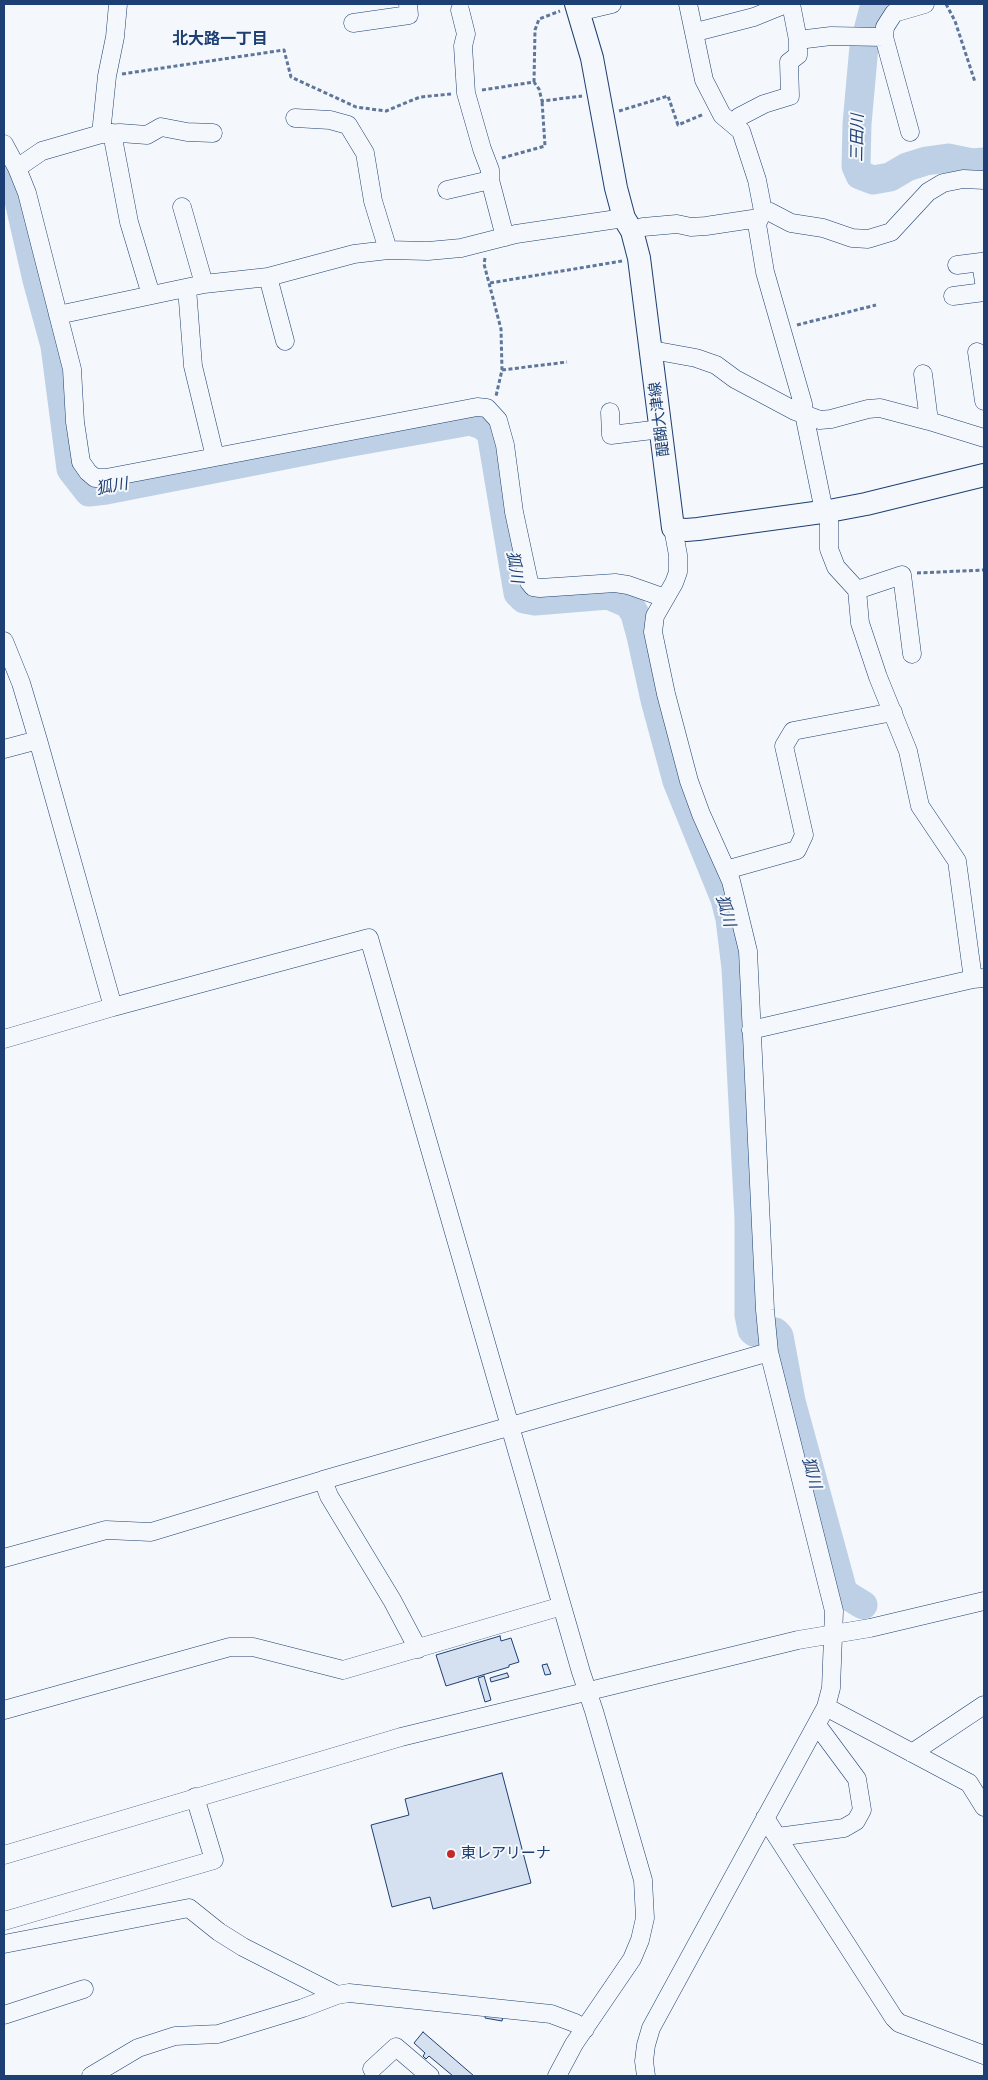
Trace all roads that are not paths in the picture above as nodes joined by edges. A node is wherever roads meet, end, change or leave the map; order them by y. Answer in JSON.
{"nodes":[{"id":1,"x":118,"y":4,"type":"edge"},
{"id":2,"x":408,"y":4,"type":"edge"},
{"id":3,"x":612,"y":4,"type":"edge"},
{"id":4,"x":688,"y":4,"type":"edge"},
{"id":5,"x":786,"y":4,"type":"edge"},
{"id":6,"x":791,"y":4,"type":"edge"},
{"id":7,"x":925,"y":4,"type":"edge"},
{"id":8,"x":577,"y":7,"type":"edge"},
{"id":9,"x":459,"y":11,"type":"edge"},
{"id":10,"x":353,"y":24,"type":"dead end"},
{"id":11,"x":696,"y":32,"type":"junction"},
{"id":12,"x":872,"y":36,"type":"junction"},
{"id":13,"x":798,"y":40,"type":"junction"},
{"id":14,"x":295,"y":118,"type":"dead end"},
{"id":15,"x":733,"y":124,"type":"junction"},
{"id":16,"x":910,"y":132,"type":"dead end"},
{"id":17,"x":213,"y":133,"type":"dead end"},
{"id":18,"x":106,"y":134,"type":"junction"},
{"id":19,"x":4,"y":144,"type":"edge"},
{"id":20,"x":17,"y":168,"type":"junction"},
{"id":21,"x":489,"y":171,"type":"junction"},
{"id":22,"x":984,"y":180,"type":"edge"},
{"id":23,"x":447,"y":190,"type":"dead end"},
{"id":24,"x":182,"y":207,"type":"dead end"},
{"id":25,"x":761,"y":214,"type":"junction"},
{"id":26,"x":628,"y":224,"type":"junction"},
{"id":27,"x":497,"y":239,"type":"junction"},
{"id":28,"x":388,"y":250,"type":"junction"},
{"id":29,"x":982,"y":262,"type":"edge"},
{"id":30,"x":957,"y":265,"type":"dead end"},
{"id":31,"x":268,"y":277,"type":"junction"},
{"id":32,"x":984,"y":282,"type":"edge"},
{"id":33,"x":195,"y":286,"type":"junction"},
{"id":34,"x":984,"y":292,"type":"edge"},
{"id":35,"x":151,"y":295,"type":"junction"},
{"id":36,"x":953,"y":296,"type":"dead end"},
{"id":37,"x":58,"y":315,"type":"junction"},
{"id":38,"x":285,"y":341,"type":"dead end"},
{"id":39,"x":652,"y":350,"type":"junction"},
{"id":40,"x":977,"y":352,"type":"dead end"},
{"id":41,"x":922,"y":374,"type":"dead end"},
{"id":42,"x":984,"y":401,"type":"edge"},
{"id":43,"x":610,"y":412,"type":"dead end"},
{"id":44,"x":804,"y":414,"type":"junction"},
{"id":45,"x":929,"y":420,"type":"junction"},
{"id":46,"x":661,"y":429,"type":"junction"},
{"id":47,"x":984,"y":438,"type":"edge"},
{"id":48,"x":215,"y":457,"type":"junction"},
{"id":49,"x":984,"y":475,"type":"edge"},
{"id":50,"x":826,"y":511,"type":"junction"},
{"id":51,"x":674,"y":528,"type":"junction"},
{"id":52,"x":857,"y":590,"type":"junction"},
{"id":53,"x":665,"y":598,"type":"junction"},
{"id":54,"x":4,"y":641,"type":"edge"},
{"id":55,"x":912,"y":654,"type":"dead end"},
{"id":56,"x":894,"y":712,"type":"junction"},
{"id":57,"x":38,"y":740,"type":"junction"},
{"id":58,"x":4,"y":749,"type":"edge"},
{"id":59,"x":726,"y":870,"type":"junction"},
{"id":60,"x":979,"y":979,"type":"edge"},
{"id":61,"x":113,"y":1007,"type":"junction"},
{"id":62,"x":751,"y":1030,"type":"junction"},
{"id":63,"x":4,"y":1039,"type":"edge"},
{"id":64,"x":768,"y":1352,"type":"junction"},
{"id":65,"x":511,"y":1428,"type":"junction"},
{"id":66,"x":323,"y":1480,"type":"junction"},
{"id":67,"x":4,"y":1558,"type":"edge"},
{"id":68,"x":984,"y":1601,"type":"edge"},
{"id":69,"x":562,"y":1606,"type":"junction"},
{"id":70,"x":833,"y":1634,"type":"junction"},
{"id":71,"x":418,"y":1649,"type":"junction"},
{"id":72,"x":587,"y":1691,"type":"junction"},
{"id":73,"x":984,"y":1705,"type":"edge"},
{"id":74,"x":826,"y":1707,"type":"junction"},
{"id":75,"x":4,"y":1710,"type":"edge"},
{"id":76,"x":816,"y":1724,"type":"junction"},
{"id":77,"x":912,"y":1753,"type":"junction"},
{"id":78,"x":195,"y":1796,"type":"junction"},
{"id":79,"x":984,"y":1807,"type":"edge"},
{"id":80,"x":766,"y":1818,"type":"junction"},
{"id":81,"x":778,"y":1837,"type":"junction"},
{"id":82,"x":4,"y":1855,"type":"edge"},
{"id":83,"x":4,"y":1921,"type":"edge"},
{"id":84,"x":4,"y":1944,"type":"edge"},
{"id":85,"x":84,"y":1989,"type":"dead end"},
{"id":86,"x":337,"y":1995,"type":"junction"},
{"id":87,"x":4,"y":2015,"type":"edge"},
{"id":88,"x":584,"y":2028,"type":"junction"},
{"id":89,"x":984,"y":2055,"type":"edge"},
{"id":90,"x":372,"y":2069,"type":"dead end"},
{"id":91,"x":90,"y":2076,"type":"edge"},
{"id":92,"x":430,"y":2076,"type":"edge"},
{"id":93,"x":557,"y":2076,"type":"edge"},
{"id":94,"x":646,"y":2076,"type":"edge"}],
"edges":[{"from":1,"to":18,"type":"street"},
{"from":2,"to":10,"type":"street"},
{"from":3,"to":8,"type":"street"},
{"from":4,"to":11,"type":"street"},
{"from":5,"to":11,"type":"street"},
{"from":6,"to":13,"type":"street"},
{"from":7,"to":12,"type":"street"},
{"from":8,"to":26,"type":"main road","name":"醍醐大津線"},
{"from":9,"to":21,"type":"street"},
{"from":11,"to":15,"type":"street"},
{"from":12,"to":13,"type":"street"},
{"from":12,"to":16,"type":"street"},
{"from":13,"to":15,"type":"street"},
{"from":14,"to":28,"type":"street"},
{"from":15,"to":25,"type":"street"},
{"from":17,"to":18,"type":"street"},
{"from":18,"to":20,"type":"street"},
{"from":18,"to":35,"type":"street"},
{"from":19,"to":20,"type":"street"},
{"from":20,"to":37,"type":"street"},
{"from":21,"to":23,"type":"street"},
{"from":21,"to":27,"type":"street"},
{"from":22,"to":25,"type":"street"},
{"from":24,"to":33,"type":"street"},
{"from":25,"to":26,"type":"street"},
{"from":25,"to":44,"type":"street"},
{"from":26,"to":27,"type":"street"},
{"from":26,"to":39,"type":"main road","name":"醍醐大津線"},
{"from":27,"to":28,"type":"street"},
{"from":28,"to":31,"type":"street"},
{"from":29,"to":30,"type":"street"},
{"from":29,"to":32,"type":"street"},
{"from":31,"to":33,"type":"street"},
{"from":31,"to":38,"type":"street"},
{"from":33,"to":35,"type":"street"},
{"from":33,"to":48,"type":"street"},
{"from":34,"to":36,"type":"street"},
{"from":35,"to":37,"type":"street"},
{"from":37,"to":48,"type":"street"},
{"from":39,"to":44,"type":"street"},
{"from":39,"to":46,"type":"main road","name":"醍醐大津線"},
{"from":40,"to":42,"type":"street"},
{"from":41,"to":45,"type":"street"},
{"from":43,"to":46,"type":"street"},
{"from":44,"to":45,"type":"street"},
{"from":44,"to":50,"type":"street"},
{"from":45,"to":47,"type":"street"},
{"from":46,"to":51,"type":"main road","name":"醍醐大津線"},
{"from":48,"to":53,"type":"street"},
{"from":49,"to":50,"type":"main road"},
{"from":50,"to":51,"type":"main road"},
{"from":50,"to":52,"type":"street"},
{"from":51,"to":53,"type":"street"},
{"from":52,"to":55,"type":"street"},
{"from":52,"to":56,"type":"street"},
{"from":53,"to":59,"type":"street"},
{"from":54,"to":57,"type":"street"},
{"from":56,"to":59,"type":"street"},
{"from":56,"to":60,"type":"street"},
{"from":57,"to":58,"type":"street"},
{"from":57,"to":61,"type":"street"},
{"from":59,"to":62,"type":"street"},
{"from":60,"to":62,"type":"street"},
{"from":61,"to":63,"type":"street"},
{"from":61,"to":65,"type":"street"},
{"from":62,"to":64,"type":"street"},
{"from":64,"to":65,"type":"street"},
{"from":64,"to":70,"type":"street"},
{"from":65,"to":66,"type":"street"},
{"from":65,"to":69,"type":"street"},
{"from":66,"to":67,"type":"street"},
{"from":66,"to":71,"type":"street"},
{"from":68,"to":70,"type":"street"},
{"from":69,"to":71,"type":"street"},
{"from":69,"to":72,"type":"street"},
{"from":70,"to":72,"type":"street"},
{"from":70,"to":74,"type":"street"},
{"from":71,"to":75,"type":"street"},
{"from":72,"to":78,"type":"street"},
{"from":72,"to":88,"type":"street"},
{"from":73,"to":77,"type":"street"},
{"from":74,"to":76,"type":"street"},
{"from":74,"to":77,"type":"street"},
{"from":76,"to":80,"type":"street"},
{"from":76,"to":81,"type":"street"},
{"from":77,"to":79,"type":"street"},
{"from":78,"to":82,"type":"street"},
{"from":78,"to":83,"type":"street"},
{"from":80,"to":81,"type":"street"},
{"from":80,"to":94,"type":"street"},
{"from":81,"to":89,"type":"street"},
{"from":84,"to":86,"type":"street"},
{"from":85,"to":87,"type":"street"},
{"from":86,"to":88,"type":"street"},
{"from":86,"to":91,"type":"street"},
{"from":88,"to":93,"type":"street"},
{"from":90,"to":92,"type":"street"}]}
